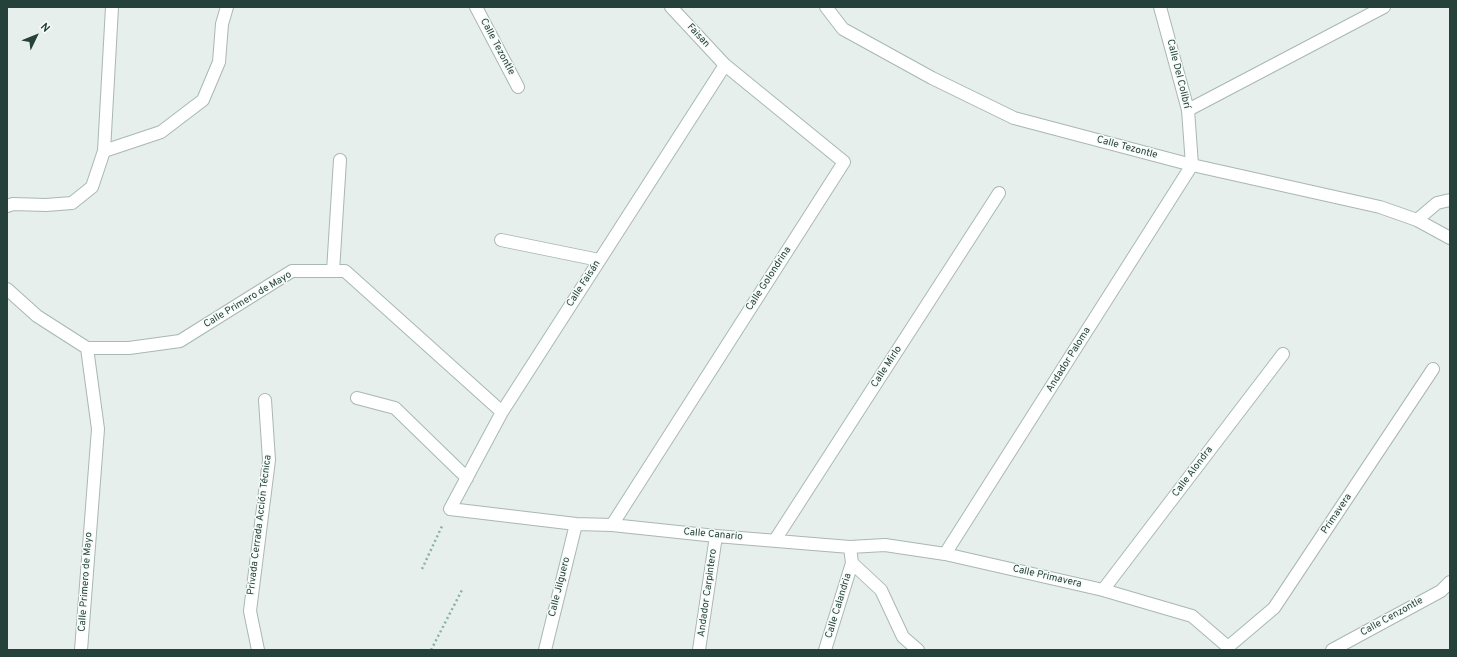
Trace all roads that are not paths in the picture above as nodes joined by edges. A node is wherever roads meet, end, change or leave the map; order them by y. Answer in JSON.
{"nodes":[{"id":1,"x":112,"y":7,"type":"edge"},
{"id":2,"x":227,"y":7,"type":"edge"},
{"id":3,"x":476,"y":7,"type":"edge"},
{"id":4,"x":671,"y":7,"type":"edge"},
{"id":5,"x":826,"y":7,"type":"edge"},
{"id":6,"x":1160,"y":7,"type":"edge"},
{"id":7,"x":1384,"y":7,"type":"edge"},
{"id":8,"x":725,"y":65,"type":"junction"},
{"id":9,"x":518,"y":87,"type":"dead end"},
{"id":10,"x":1188,"y":110,"type":"junction"},
{"id":11,"x":104,"y":150,"type":"junction"},
{"id":12,"x":340,"y":160,"type":"dead end"},
{"id":13,"x":1192,"y":166,"type":"junction"},
{"id":14,"x":999,"y":193,"type":"dead end"},
{"id":15,"x":1450,"y":200,"type":"edge"},
{"id":16,"x":7,"y":206,"type":"edge"},
{"id":17,"x":1417,"y":220,"type":"junction"},
{"id":18,"x":1450,"y":238,"type":"edge"},
{"id":19,"x":501,"y":240,"type":"dead end"},
{"id":20,"x":599,"y":260,"type":"junction"},
{"id":21,"x":333,"y":271,"type":"junction"},
{"id":22,"x":7,"y":289,"type":"edge"},
{"id":23,"x":87,"y":348,"type":"junction"},
{"id":24,"x":1283,"y":354,"type":"dead end"},
{"id":25,"x":1433,"y":369,"type":"dead end"},
{"id":26,"x":357,"y":398,"type":"dead end"},
{"id":27,"x":265,"y":400,"type":"dead end"},
{"id":28,"x":502,"y":412,"type":"junction"},
{"id":29,"x":467,"y":478,"type":"junction"},
{"id":30,"x":450,"y":509,"type":"joint"},
{"id":31,"x":576,"y":524,"type":"junction"},
{"id":32,"x":612,"y":525,"type":"junction"},
{"id":33,"x":716,"y":536,"type":"junction"},
{"id":34,"x":775,"y":540,"type":"junction"},
{"id":35,"x":850,"y":547,"type":"junction"},
{"id":36,"x":945,"y":554,"type":"junction"},
{"id":37,"x":852,"y":563,"type":"junction"},
{"id":38,"x":1450,"y":582,"type":"edge"},
{"id":39,"x":1103,"y":590,"type":"junction"},
{"id":40,"x":1228,"y":649,"type":"edge"},
{"id":41,"x":82,"y":650,"type":"edge"},
{"id":42,"x":258,"y":650,"type":"edge"},
{"id":43,"x":545,"y":650,"type":"edge"},
{"id":44,"x":699,"y":650,"type":"edge"},
{"id":45,"x":826,"y":650,"type":"edge"},
{"id":46,"x":918,"y":650,"type":"edge"},
{"id":47,"x":1332,"y":650,"type":"edge"}],
"edges":[{"from":1,"to":11,"type":"street"},
{"from":2,"to":11,"type":"street"},
{"from":3,"to":9,"type":"street","name":"Calle Tezontle"},
{"from":4,"to":8,"type":"street","name":"Faisan"},
{"from":5,"to":13,"type":"street","name":"Calle Tezontle"},
{"from":6,"to":10,"type":"street","name":"Calle Del Colibrí"},
{"from":7,"to":10,"type":"street"},
{"from":8,"to":20,"type":"street","name":"Calle Faisán"},
{"from":8,"to":32,"type":"street","name":"Calle Golondrina"},
{"from":10,"to":13,"type":"street","name":"Calle Del Colibrí"},
{"from":11,"to":16,"type":"street"},
{"from":12,"to":21,"type":"street"},
{"from":13,"to":17,"type":"street","name":"Calle Tezontle"},
{"from":13,"to":36,"type":"street","name":"Andador Paloma"},
{"from":14,"to":34,"type":"street","name":"Calle Mirlo"},
{"from":15,"to":17,"type":"street"},
{"from":17,"to":18,"type":"street","name":"Calle Tezontle"},
{"from":19,"to":20,"type":"street"},
{"from":20,"to":28,"type":"street","name":"Calle Faisán"},
{"from":21,"to":23,"type":"street","name":"Calle Primero de Mayo"},
{"from":21,"to":28,"type":"street","name":"Calle Primero de Mayo"},
{"from":22,"to":23,"type":"street"},
{"from":23,"to":41,"type":"street","name":"Calle Primero de Mayo"},
{"from":24,"to":39,"type":"street","name":"Calle Alondra"},
{"from":25,"to":40,"type":"street","name":"Primavera"},
{"from":26,"to":29,"type":"street"},
{"from":27,"to":42,"type":"street","name":"Privada Cerrada Acción Técnica"},
{"from":28,"to":29,"type":"street","name":"Calle Faisán"},
{"from":29,"to":30,"type":"street","name":"Calle Faisán"},
{"from":30,"to":31,"type":"street","name":"Calle Canario"},
{"from":31,"to":32,"type":"street","name":"Calle Canario"},
{"from":31,"to":43,"type":"street","name":"Calle Jilguero"},
{"from":32,"to":33,"type":"street","name":"Calle Canario"},
{"from":33,"to":34,"type":"street","name":"Calle Canario"},
{"from":33,"to":44,"type":"street","name":"Andador Carpintero"},
{"from":34,"to":35,"type":"street","name":"Calle Canario"},
{"from":35,"to":36,"type":"street","name":"Calle Primavera"},
{"from":35,"to":37,"type":"street"},
{"from":36,"to":39,"type":"street","name":"Calle Primavera"},
{"from":37,"to":45,"type":"street","name":"Calle Calandria"},
{"from":37,"to":46,"type":"street"},
{"from":38,"to":47,"type":"street","name":"Calle Cenzontle"},
{"from":39,"to":40,"type":"street","name":"Calle Primavera"}]}
